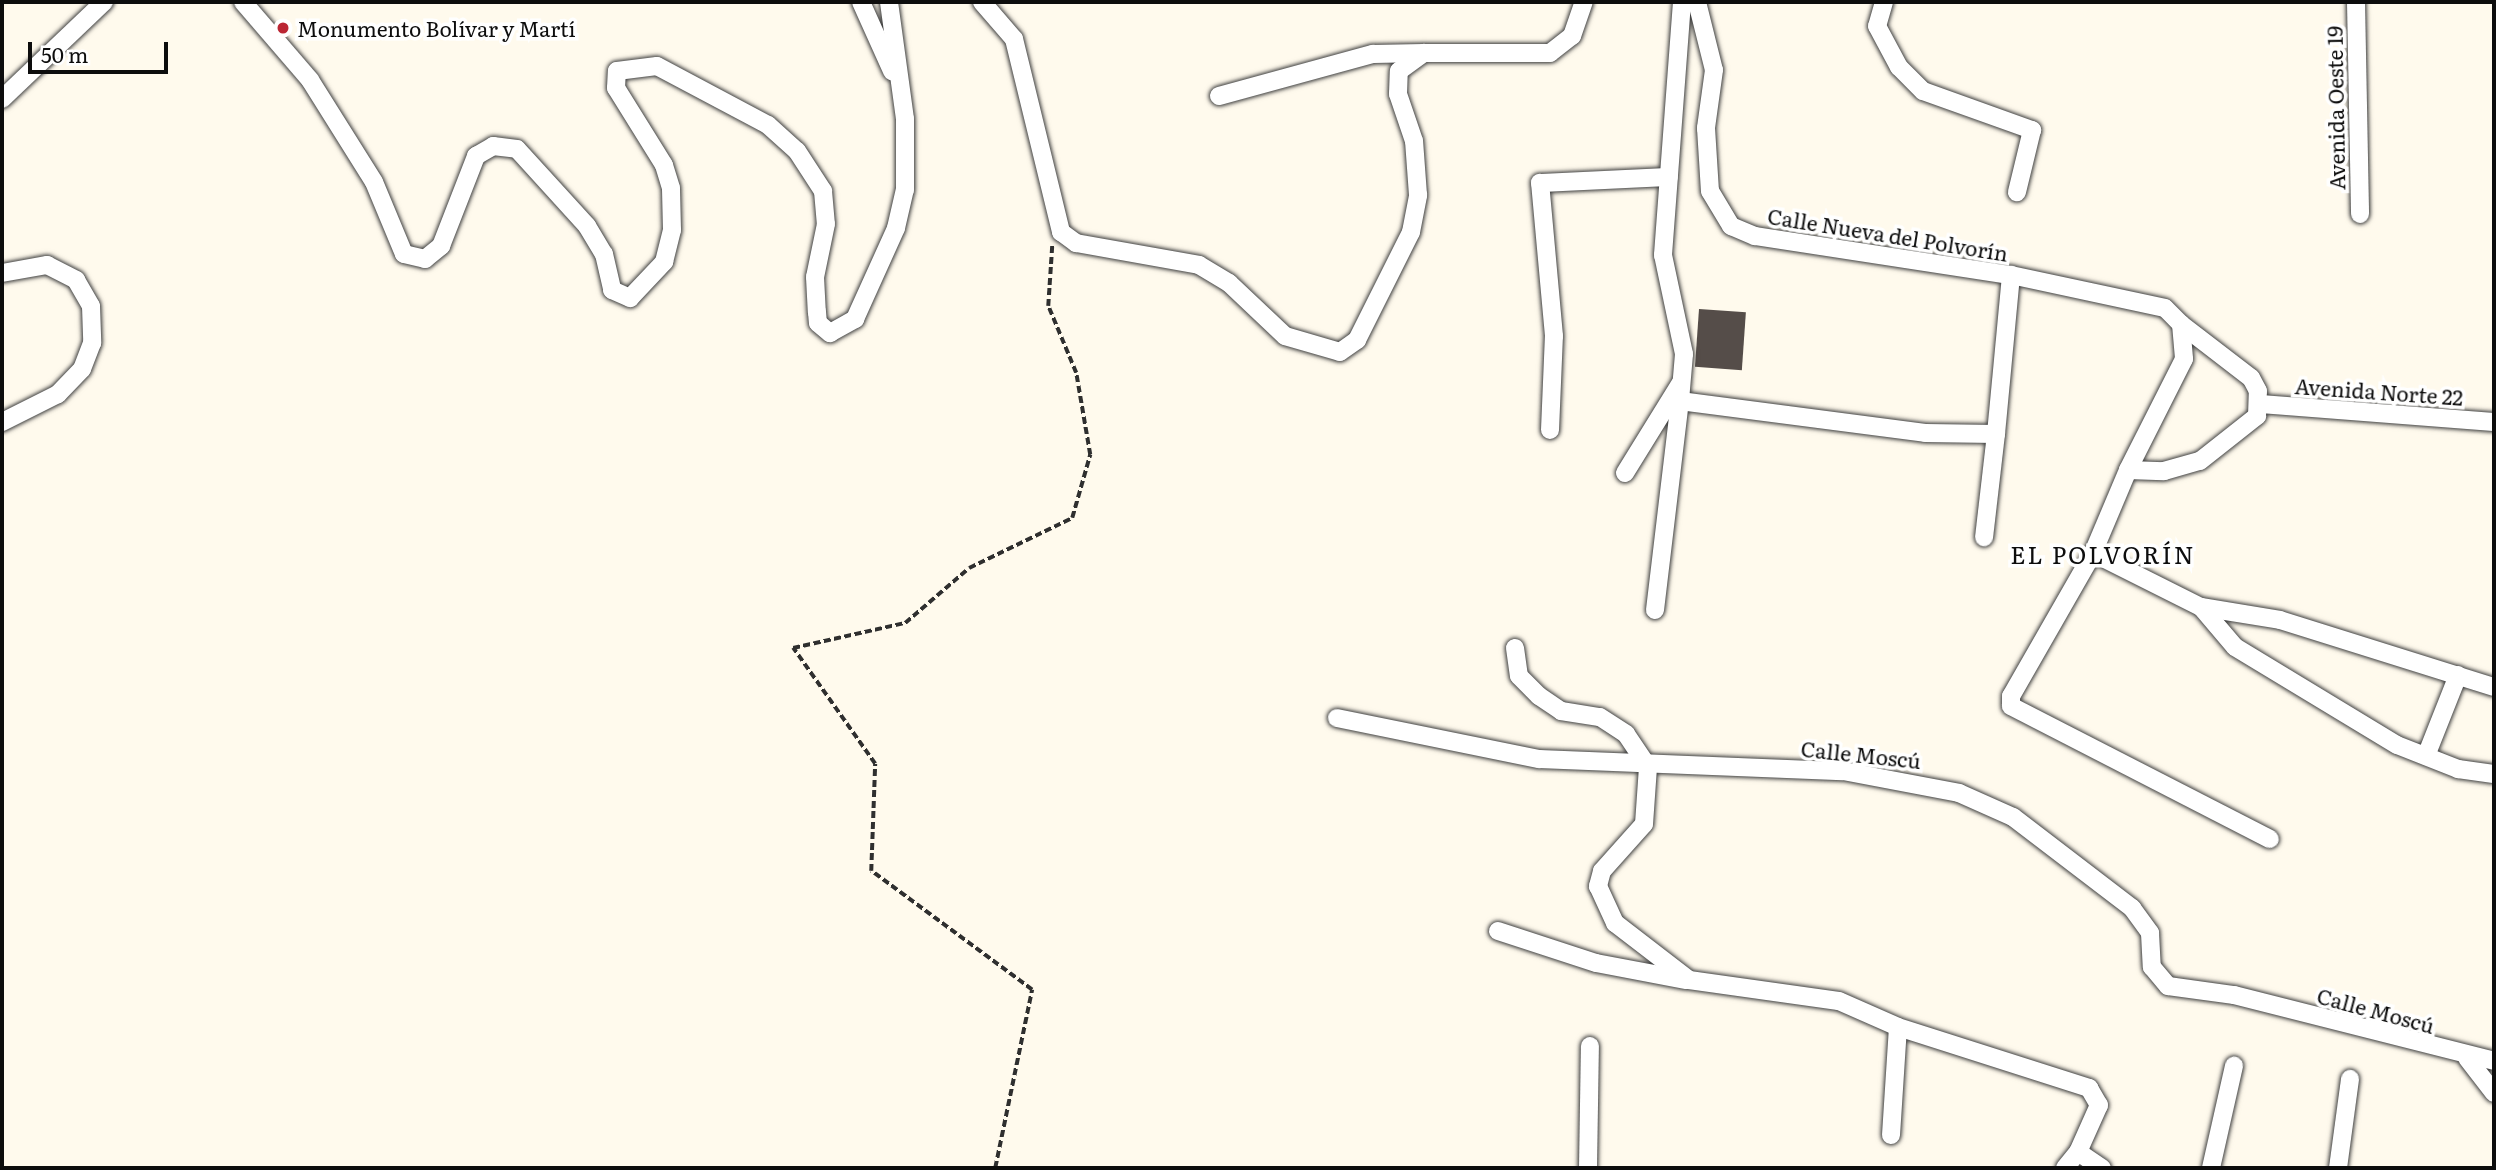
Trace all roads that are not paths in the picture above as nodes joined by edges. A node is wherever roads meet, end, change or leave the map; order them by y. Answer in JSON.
{"nodes":[{"id":1,"x":104,"y":2,"type":"edge"},
{"id":2,"x":243,"y":2,"type":"edge"},
{"id":3,"x":861,"y":2,"type":"edge"},
{"id":4,"x":889,"y":2,"type":"edge"},
{"id":5,"x":982,"y":2,"type":"edge"},
{"id":6,"x":1584,"y":2,"type":"edge"},
{"id":7,"x":1682,"y":2,"type":"edge"},
{"id":8,"x":1697,"y":2,"type":"edge"},
{"id":9,"x":1884,"y":2,"type":"edge"},
{"id":10,"x":2356,"y":2,"type":"edge"},
{"id":11,"x":1424,"y":53,"type":"junction"},
{"id":12,"x":901,"y":90,"type":"junction"},
{"id":13,"x":1219,"y":96,"type":"dead end"},
{"id":14,"x":2,"y":99,"type":"edge"},
{"id":15,"x":1669,"y":177,"type":"junction"},
{"id":16,"x":2017,"y":192,"type":"dead end"},
{"id":17,"x":2360,"y":214,"type":"dead end"},
{"id":18,"x":2,"y":273,"type":"edge"},
{"id":19,"x":2011,"y":275,"type":"junction"},
{"id":20,"x":2181,"y":324,"type":"junction"},
{"id":21,"x":1681,"y":381,"type":"junction"},
{"id":22,"x":1680,"y":401,"type":"junction"},
{"id":23,"x":2260,"y":404,"type":"junction"},
{"id":24,"x":2,"y":422,"type":"edge"},
{"id":25,"x":2494,"y":422,"type":"edge"},
{"id":26,"x":1550,"y":430,"type":"dead end"},
{"id":27,"x":1996,"y":434,"type":"junction"},
{"id":28,"x":2128,"y":470,"type":"junction"},
{"id":29,"x":1625,"y":473,"type":"dead end"},
{"id":30,"x":1984,"y":537,"type":"dead end"},
{"id":31,"x":2093,"y":553,"type":"junction"},
{"id":32,"x":2201,"y":607,"type":"junction"},
{"id":33,"x":1655,"y":610,"type":"dead end"},
{"id":34,"x":1515,"y":648,"type":"dead end"},
{"id":35,"x":2458,"y":675,"type":"junction"},
{"id":36,"x":2494,"y":687,"type":"edge"},
{"id":37,"x":1337,"y":718,"type":"dead end"},
{"id":38,"x":2426,"y":756,"type":"junction"},
{"id":39,"x":1648,"y":767,"type":"junction"},
{"id":40,"x":2494,"y":774,"type":"edge"},
{"id":41,"x":2270,"y":839,"type":"dead end"},
{"id":42,"x":1498,"y":931,"type":"dead end"},
{"id":43,"x":1689,"y":980,"type":"junction"},
{"id":44,"x":1898,"y":1027,"type":"junction"},
{"id":45,"x":1590,"y":1046,"type":"dead end"},
{"id":46,"x":2467,"y":1058,"type":"junction"},
{"id":47,"x":2494,"y":1061,"type":"edge"},
{"id":48,"x":2234,"y":1066,"type":"dead end"},
{"id":49,"x":2350,"y":1079,"type":"dead end"},
{"id":50,"x":2494,"y":1093,"type":"edge"},
{"id":51,"x":1891,"y":1135,"type":"dead end"},
{"id":52,"x":2078,"y":1152,"type":"junction"},
{"id":53,"x":1588,"y":1168,"type":"edge"},
{"id":54,"x":2065,"y":1168,"type":"edge"},
{"id":55,"x":2102,"y":1168,"type":"edge"},
{"id":56,"x":2211,"y":1168,"type":"edge"},
{"id":57,"x":2338,"y":1168,"type":"edge"}],
"edges":[{"from":1,"to":14,"type":"street"},
{"from":2,"to":12,"type":"street"},
{"from":3,"to":12,"type":"street"},
{"from":4,"to":12,"type":"street"},
{"from":5,"to":11,"type":"street"},
{"from":6,"to":11,"type":"street"},
{"from":7,"to":15,"type":"street"},
{"from":8,"to":19,"type":"street","name":"Calle Nueva del Polvorín"},
{"from":9,"to":16,"type":"street"},
{"from":10,"to":17,"type":"street","name":"Avenida Oeste 19"},
{"from":11,"to":13,"type":"street"},
{"from":15,"to":21,"type":"street"},
{"from":15,"to":26,"type":"street"},
{"from":18,"to":24,"type":"street"},
{"from":19,"to":20,"type":"street","name":"Calle Nueva del Polvorín"},
{"from":19,"to":27,"type":"street"},
{"from":20,"to":23,"type":"street","name":"Calle Nueva del Polvorín"},
{"from":20,"to":28,"type":"street"},
{"from":21,"to":22,"type":"street"},
{"from":21,"to":29,"type":"street"},
{"from":22,"to":27,"type":"street"},
{"from":22,"to":33,"type":"street"},
{"from":23,"to":25,"type":"street","name":"Avenida Norte 22"},
{"from":23,"to":28,"type":"street"},
{"from":27,"to":30,"type":"street"},
{"from":28,"to":31,"type":"street"},
{"from":31,"to":32,"type":"street"},
{"from":31,"to":41,"type":"street"},
{"from":32,"to":35,"type":"street"},
{"from":32,"to":38,"type":"street"},
{"from":34,"to":39,"type":"street"},
{"from":35,"to":36,"type":"street"},
{"from":35,"to":38,"type":"street"},
{"from":37,"to":39,"type":"street","name":"Calle Moscú"},
{"from":38,"to":40,"type":"street"},
{"from":39,"to":43,"type":"street"},
{"from":39,"to":46,"type":"street","name":"Calle Moscú"},
{"from":42,"to":43,"type":"street"},
{"from":43,"to":44,"type":"street"},
{"from":44,"to":51,"type":"street"},
{"from":44,"to":52,"type":"street"},
{"from":45,"to":53,"type":"street"},
{"from":46,"to":47,"type":"street","name":"Calle Moscú"},
{"from":46,"to":50,"type":"street"},
{"from":48,"to":56,"type":"street"},
{"from":49,"to":57,"type":"street"},
{"from":52,"to":54,"type":"street"},
{"from":52,"to":55,"type":"street"}]}
